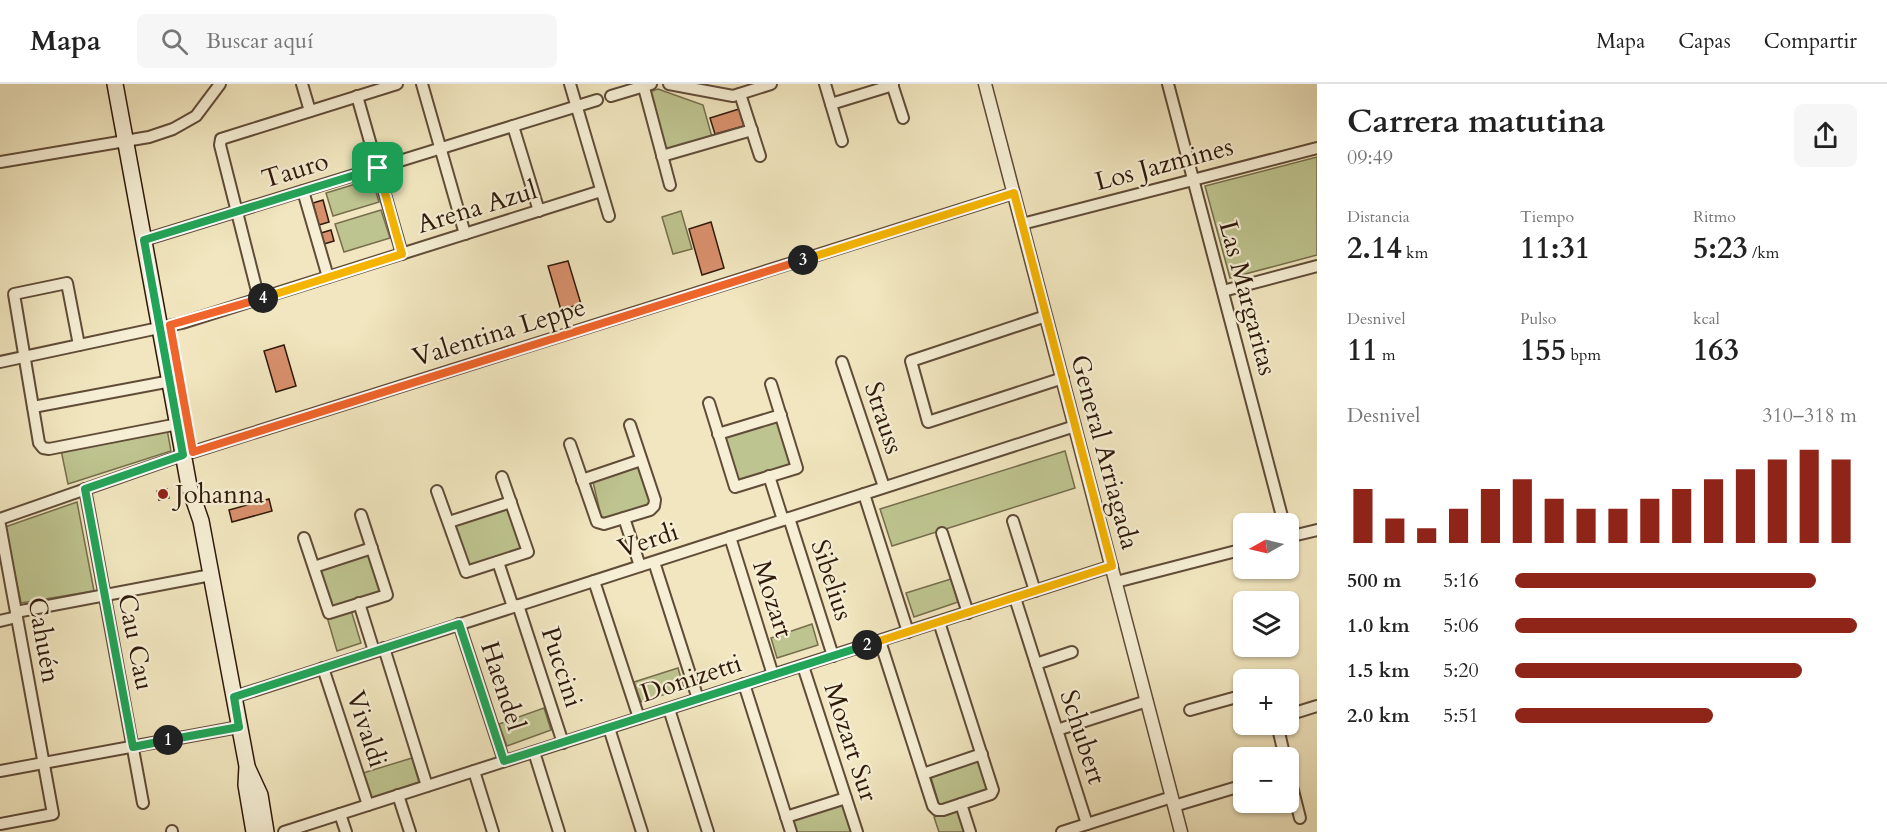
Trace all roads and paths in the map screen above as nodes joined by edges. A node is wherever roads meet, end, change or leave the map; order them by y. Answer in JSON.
{"nodes":[{"id":1,"x":115,"y":84,"type":"edge"},
{"id":2,"x":124,"y":84,"type":"edge"},
{"id":3,"x":220,"y":84,"type":"edge"},
{"id":4,"x":302,"y":84,"type":"edge"},
{"id":5,"x":397,"y":84,"type":"edge"},
{"id":6,"x":422,"y":84,"type":"edge"},
{"id":7,"x":570,"y":84,"type":"edge"},
{"id":8,"x":669,"y":84,"type":"edge"},
{"id":9,"x":768,"y":84,"type":"edge"},
{"id":10,"x":825,"y":84,"type":"edge"},
{"id":11,"x":892,"y":84,"type":"edge"},
{"id":12,"x":985,"y":84,"type":"edge"},
{"id":13,"x":1168,"y":84,"type":"edge"},
{"id":14,"x":646,"y":85,"type":"edge"},
{"id":15,"x":740,"y":94,"type":"junction"},
{"id":16,"x":357,"y":96,"type":"junction"},
{"id":17,"x":611,"y":96,"type":"dead end"},
{"id":18,"x":597,"y":100,"type":"dead end"},
{"id":19,"x":831,"y":104,"type":"junction"},
{"id":20,"x":577,"y":107,"type":"junction"},
{"id":21,"x":310,"y":111,"type":"junction"},
{"id":22,"x":903,"y":118,"type":"dead end"},
{"id":23,"x":513,"y":126,"type":"junction"},
{"id":24,"x":752,"y":130,"type":"junction"},
{"id":25,"x":130,"y":139,"type":"junction"},
{"id":26,"x":842,"y":141,"type":"dead end"},
{"id":27,"x":1317,"y":148,"type":"edge"},
{"id":28,"x":441,"y":149,"type":"junction"},
{"id":29,"x":663,"y":156,"type":"junction"},
{"id":30,"x":760,"y":156,"type":"dead end"},
{"id":31,"x":0,"y":162,"type":"edge"},
{"id":32,"x":378,"y":168,"type":"junction"},
{"id":33,"x":1193,"y":180,"type":"junction"},
{"id":34,"x":670,"y":185,"type":"dead end"},
{"id":35,"x":303,"y":191,"type":"junction"},
{"id":36,"x":602,"y":191,"type":"junction"},
{"id":37,"x":1014,"y":193,"type":"junction"},
{"id":38,"x":539,"y":211,"type":"junction"},
{"id":39,"x":237,"y":212,"type":"junction"},
{"id":40,"x":609,"y":216,"type":"dead end"},
{"id":41,"x":1022,"y":224,"type":"junction"},
{"id":42,"x":465,"y":234,"type":"junction"},
{"id":43,"x":148,"y":239,"type":"junction"},
{"id":44,"x":402,"y":254,"type":"junction"},
{"id":45,"x":1317,"y":266,"type":"edge"},
{"id":46,"x":328,"y":277,"type":"junction"},
{"id":47,"x":1223,"y":291,"type":"junction"},
{"id":48,"x":259,"y":299,"type":"junction"},
{"id":49,"x":1046,"y":316,"type":"junction"},
{"id":50,"x":165,"y":326,"type":"junction"},
{"id":51,"x":79,"y":345,"type":"junction"},
{"id":52,"x":25,"y":357,"type":"junction"},
{"id":53,"x":0,"y":362,"type":"edge"},
{"id":54,"x":842,"y":362,"type":"dead end"},
{"id":55,"x":1063,"y":378,"type":"junction"},
{"id":56,"x":171,"y":381,"type":"junction"},
{"id":57,"x":771,"y":384,"type":"dead end"},
{"id":58,"x":709,"y":403,"type":"dead end"},
{"id":59,"x":33,"y":407,"type":"junction"},
{"id":60,"x":781,"y":415,"type":"junction"},
{"id":61,"x":178,"y":424,"type":"junction"},
{"id":62,"x":630,"y":425,"type":"dead end"},
{"id":63,"x":1075,"y":426,"type":"junction"},
{"id":64,"x":718,"y":434,"type":"junction"},
{"id":65,"x":570,"y":444,"type":"dead end"},
{"id":66,"x":188,"y":453,"type":"junction"},
{"id":67,"x":641,"y":460,"type":"junction"},
{"id":68,"x":502,"y":477,"type":"dead end"},
{"id":69,"x":769,"y":477,"type":"junction"},
{"id":70,"x":582,"y":480,"type":"junction"},
{"id":71,"x":884,"y":488,"type":"junction"},
{"id":72,"x":85,"y":489,"type":"junction"},
{"id":73,"x":437,"y":491,"type":"dead end"},
{"id":74,"x":864,"y":494,"type":"junction"},
{"id":75,"x":511,"y":502,"type":"junction"},
{"id":76,"x":1281,"y":513,"type":"edge"},
{"id":77,"x":361,"y":515,"type":"dead end"},
{"id":78,"x":624,"y":518,"type":"junction"},
{"id":79,"x":0,"y":519,"type":"edge"},
{"id":80,"x":786,"y":519,"type":"junction"},
{"id":81,"x":1013,"y":521,"type":"dead end"},
{"id":82,"x":448,"y":522,"type":"junction"},
{"id":83,"x":0,"y":525,"type":"edge"},
{"id":84,"x":1317,"y":530,"type":"edge"},
{"id":85,"x":942,"y":533,"type":"dead end"},
{"id":86,"x":1299,"y":534,"type":"edge"},
{"id":87,"x":730,"y":537,"type":"junction"},
{"id":88,"x":304,"y":538,"type":"dead end"},
{"id":89,"x":372,"y":548,"type":"junction"},
{"id":90,"x":1233,"y":552,"type":"edge"},
{"id":91,"x":654,"y":561,"type":"junction"},
{"id":92,"x":498,"y":562,"type":"junction"},
{"id":93,"x":640,"y":566,"type":"junction"},
{"id":94,"x":1112,"y":566,"type":"junction"},
{"id":95,"x":314,"y":567,"type":"junction"},
{"id":96,"x":211,"y":575,"type":"junction"},
{"id":97,"x":594,"y":581,"type":"junction"},
{"id":98,"x":1116,"y":582,"type":"junction"},
{"id":99,"x":1035,"y":591,"type":"junction"},
{"id":100,"x":105,"y":595,"type":"junction"},
{"id":101,"x":1015,"y":598,"type":"junction"},
{"id":102,"x":359,"y":603,"type":"junction"},
{"id":103,"x":516,"y":606,"type":"junction"},
{"id":104,"x":968,"y":613,"type":"junction"},
{"id":105,"x":16,"y":615,"type":"junction"},
{"id":106,"x":0,"y":621,"type":"edge"},
{"id":107,"x":939,"y":622,"type":"junction"},
{"id":108,"x":459,"y":624,"type":"junction"},
{"id":109,"x":908,"y":632,"type":"junction"},
{"id":110,"x":880,"y":641,"type":"junction"},
{"id":111,"x":379,"y":650,"type":"junction"},
{"id":112,"x":1071,"y":652,"type":"dead end"},
{"id":113,"x":833,"y":656,"type":"junction"},
{"id":114,"x":1036,"y":664,"type":"junction"},
{"id":115,"x":803,"y":666,"type":"junction"},
{"id":116,"x":324,"y":668,"type":"junction"},
{"id":117,"x":773,"y":675,"type":"junction"},
{"id":118,"x":744,"y":684,"type":"junction"},
{"id":119,"x":234,"y":697,"type":"junction"},
{"id":120,"x":1233,"y":697,"type":"edge"},
{"id":121,"x":698,"y":699,"type":"junction"},
{"id":122,"x":1147,"y":701,"type":"junction"},
{"id":123,"x":1317,"y":706,"type":"edge"},
{"id":124,"x":669,"y":709,"type":"junction"},
{"id":125,"x":1190,"y":710,"type":"dead end"},
{"id":126,"x":1299,"y":712,"type":"edge"},
{"id":127,"x":639,"y":718,"type":"junction"},
{"id":128,"x":239,"y":727,"type":"junction"},
{"id":129,"x":609,"y":728,"type":"junction"},
{"id":130,"x":1057,"y":730,"type":"junction"},
{"id":131,"x":563,"y":742,"type":"junction"},
{"id":132,"x":133,"y":747,"type":"junction"},
{"id":133,"x":534,"y":752,"type":"junction"},
{"id":134,"x":982,"y":754,"type":"junction"},
{"id":135,"x":504,"y":761,"type":"junction"},
{"id":136,"x":43,"y":763,"type":"junction"},
{"id":137,"x":247,"y":766,"type":"junction"},
{"id":138,"x":0,"y":771,"type":"edge"},
{"id":139,"x":474,"y":771,"type":"junction"},
{"id":140,"x":923,"y":774,"type":"junction"},
{"id":141,"x":428,"y":786,"type":"junction"},
{"id":142,"x":1233,"y":787,"type":"edge"},
{"id":143,"x":398,"y":795,"type":"junction"},
{"id":144,"x":846,"y":798,"type":"junction"},
{"id":145,"x":1173,"y":801,"type":"junction"},
{"id":146,"x":143,"y":803,"type":"dead end"},
{"id":147,"x":961,"y":804,"type":"junction"},
{"id":148,"x":368,"y":805,"type":"junction"},
{"id":149,"x":1299,"y":813,"type":"edge"},
{"id":150,"x":340,"y":814,"type":"junction"},
{"id":151,"x":786,"y":817,"type":"junction"},
{"id":152,"x":1300,"y":818,"type":"dead end"},
{"id":153,"x":0,"y":824,"type":"edge"},
{"id":154,"x":1083,"y":827,"type":"edge"},
{"id":155,"x":254,"y":832,"type":"edge"},
{"id":156,"x":266,"y":832,"type":"edge"},
{"id":157,"x":284,"y":832,"type":"edge"},
{"id":158,"x":346,"y":832,"type":"edge"},
{"id":159,"x":410,"y":832,"type":"edge"},
{"id":160,"x":493,"y":832,"type":"edge"},
{"id":161,"x":559,"y":832,"type":"edge"},
{"id":162,"x":642,"y":832,"type":"edge"},
{"id":163,"x":708,"y":832,"type":"edge"},
{"id":164,"x":791,"y":832,"type":"edge"},
{"id":165,"x":857,"y":832,"type":"edge"},
{"id":166,"x":970,"y":832,"type":"edge"},
{"id":167,"x":1062,"y":832,"type":"edge"},
{"id":168,"x":1181,"y":832,"type":"edge"}],
"edges":[{"from":1,"to":25,"type":"main road"},
{"from":2,"to":25,"type":"main road"},
{"from":3,"to":25,"type":"street"},
{"from":4,"to":21,"type":"street"},
{"from":5,"to":16,"type":"street"},
{"from":6,"to":28,"type":"street"},
{"from":7,"to":20,"type":"street"},
{"from":8,"to":15,"type":"street"},
{"from":9,"to":15,"type":"street"},
{"from":10,"to":19,"type":"street"},
{"from":11,"to":19,"type":"street"},
{"from":11,"to":22,"type":"street"},
{"from":12,"to":37,"type":"street","name":"General Arriagada"},
{"from":13,"to":33,"type":"street","name":"Las Margaritas"},
{"from":14,"to":17,"type":"street"},
{"from":14,"to":29,"type":"street"},
{"from":15,"to":24,"type":"street"},
{"from":16,"to":21,"type":"street"},
{"from":16,"to":32,"type":"street"},
{"from":18,"to":20,"type":"street","name":"Tauro"},
{"from":19,"to":26,"type":"street"},
{"from":20,"to":23,"type":"street","name":"Tauro"},
{"from":20,"to":36,"type":"street"},
{"from":21,"to":39,"type":"street"},
{"from":23,"to":28,"type":"street","name":"Tauro"},
{"from":23,"to":38,"type":"street"},
{"from":24,"to":29,"type":"street"},
{"from":24,"to":30,"type":"street"},
{"from":25,"to":31,"type":"street"},
{"from":25,"to":43,"type":"main road"},
{"from":27,"to":33,"type":"street","name":"Los Jazmines"},
{"from":28,"to":32,"type":"street","name":"Tauro"},
{"from":28,"to":42,"type":"street"},
{"from":29,"to":34,"type":"street"},
{"from":32,"to":35,"type":"street","name":"Tauro"},
{"from":32,"to":44,"type":"street"},
{"from":33,"to":41,"type":"street","name":"Los Jazmines"},
{"from":33,"to":47,"type":"street","name":"Las Margaritas"},
{"from":35,"to":39,"type":"street","name":"Tauro"},
{"from":35,"to":46,"type":"street"},
{"from":36,"to":38,"type":"street","name":"Arena Azul"},
{"from":36,"to":40,"type":"street"},
{"from":37,"to":41,"type":"street","name":"General Arriagada"},
{"from":37,"to":66,"type":"street","name":"Valentina Leppe"},
{"from":38,"to":42,"type":"street","name":"Arena Azul"},
{"from":39,"to":43,"type":"street","name":"Tauro"},
{"from":39,"to":48,"type":"street"},
{"from":41,"to":49,"type":"street","name":"General Arriagada"},
{"from":42,"to":44,"type":"street","name":"Arena Azul"},
{"from":43,"to":50,"type":"main road"},
{"from":44,"to":46,"type":"street","name":"Arena Azul"},
{"from":45,"to":47,"type":"street"},
{"from":46,"to":48,"type":"street","name":"Arena Azul"},
{"from":47,"to":76,"type":"street","name":"Las Margaritas"},
{"from":48,"to":50,"type":"street","name":"Arena Azul"},
{"from":49,"to":55,"type":"street","name":"General Arriagada"},
{"from":49,"to":55,"type":"street"},
{"from":50,"to":51,"type":"street","name":"Arena Azul"},
{"from":50,"to":56,"type":"main road"},
{"from":50,"to":66,"type":"main road"},
{"from":51,"to":52,"type":"street","name":"Arena Azul"},
{"from":51,"to":52,"type":"street"},
{"from":52,"to":53,"type":"street","name":"Arena Azul"},
{"from":52,"to":59,"type":"street"},
{"from":54,"to":71,"type":"street","name":"Strauss"},
{"from":55,"to":63,"type":"street","name":"General Arriagada"},
{"from":56,"to":59,"type":"street"},
{"from":56,"to":61,"type":"main road"},
{"from":57,"to":60,"type":"street"},
{"from":58,"to":64,"type":"street"},
{"from":59,"to":61,"type":"street"},
{"from":60,"to":64,"type":"street"},
{"from":60,"to":69,"type":"street"},
{"from":61,"to":66,"type":"main road"},
{"from":62,"to":67,"type":"street"},
{"from":63,"to":71,"type":"street","name":"Verdi"},
{"from":63,"to":94,"type":"street","name":"General Arriagada"},
{"from":64,"to":69,"type":"street"},
{"from":65,"to":70,"type":"street"},
{"from":66,"to":72,"type":"street","name":"Valentina Leppe"},
{"from":66,"to":96,"type":"main road"},
{"from":67,"to":70,"type":"street"},
{"from":67,"to":78,"type":"street"},
{"from":68,"to":75,"type":"street"},
{"from":69,"to":80,"type":"street","name":"Sibelius"},
{"from":70,"to":78,"type":"street"},
{"from":71,"to":74,"type":"street","name":"Verdi"},
{"from":72,"to":79,"type":"street","name":"Valentina Leppe"},
{"from":72,"to":100,"type":"street","name":"Cau Cau"},
{"from":73,"to":82,"type":"street"},
{"from":74,"to":80,"type":"street","name":"Verdi"},
{"from":74,"to":109,"type":"street"},
{"from":75,"to":82,"type":"street"},
{"from":75,"to":92,"type":"street"},
{"from":77,"to":89,"type":"street"},
{"from":78,"to":93,"type":"street"},
{"from":80,"to":87,"type":"street","name":"Verdi"},
{"from":80,"to":113,"type":"street","name":"Sibelius"},
{"from":81,"to":99,"type":"street"},
{"from":82,"to":92,"type":"street"},
{"from":83,"to":105,"type":"street","name":"Cahuén"},
{"from":84,"to":86,"type":"street"},
{"from":85,"to":104,"type":"street"},
{"from":87,"to":91,"type":"street","name":"Verdi"},
{"from":87,"to":117,"type":"street","name":"Mozart"},
{"from":88,"to":95,"type":"street"},
{"from":89,"to":95,"type":"street"},
{"from":89,"to":102,"type":"street"},
{"from":90,"to":98,"type":"street"},
{"from":91,"to":93,"type":"street","name":"Verdi"},
{"from":91,"to":121,"type":"street"},
{"from":92,"to":103,"type":"street","name":"Puccini"},
{"from":93,"to":97,"type":"street","name":"Verdi"},
{"from":94,"to":98,"type":"street","name":"General Arriagada"},
{"from":94,"to":99,"type":"street","name":"Donizetti"},
{"from":95,"to":102,"type":"street"},
{"from":96,"to":100,"type":"street"},
{"from":96,"to":119,"type":"main road"},
{"from":97,"to":103,"type":"street","name":"Verdi"},
{"from":97,"to":127,"type":"street"},
{"from":98,"to":122,"type":"street","name":"General Arriagada"},
{"from":99,"to":101,"type":"street","name":"Donizetti"},
{"from":100,"to":105,"type":"street"},
{"from":100,"to":132,"type":"street","name":"Cau Cau"},
{"from":101,"to":104,"type":"street","name":"Donizetti"},
{"from":101,"to":114,"type":"street","name":"Schubert"},
{"from":102,"to":111,"type":"street"},
{"from":103,"to":108,"type":"street","name":"Verdi"},
{"from":103,"to":131,"type":"street","name":"Puccini"},
{"from":104,"to":107,"type":"street","name":"Donizetti"},
{"from":105,"to":106,"type":"street"},
{"from":105,"to":136,"type":"street","name":"Cahuén"},
{"from":107,"to":109,"type":"street","name":"Donizetti"},
{"from":107,"to":134,"type":"street"},
{"from":108,"to":111,"type":"street","name":"Verdi"},
{"from":108,"to":135,"type":"street","name":"Haendel"},
{"from":109,"to":110,"type":"street","name":"Donizetti"},
{"from":110,"to":113,"type":"street","name":"Donizetti"},
{"from":110,"to":140,"type":"street"},
{"from":111,"to":116,"type":"street","name":"Verdi"},
{"from":111,"to":141,"type":"street"},
{"from":112,"to":114,"type":"street","name":"Schubert"},
{"from":113,"to":115,"type":"street","name":"Donizetti"},
{"from":114,"to":130,"type":"street","name":"Schubert"},
{"from":115,"to":117,"type":"street","name":"Donizetti"},
{"from":115,"to":144,"type":"street","name":"Mozart Sur"},
{"from":116,"to":119,"type":"street","name":"Verdi"},
{"from":116,"to":148,"type":"street","name":"Vivaldi"},
{"from":117,"to":118,"type":"street","name":"Donizetti"},
{"from":118,"to":121,"type":"street","name":"Donizetti"},
{"from":118,"to":151,"type":"street"},
{"from":119,"to":128,"type":"main road"},
{"from":120,"to":125,"type":"street"},
{"from":121,"to":124,"type":"street","name":"Donizetti"},
{"from":122,"to":130,"type":"street"},
{"from":122,"to":145,"type":"street","name":"General Arriagada"},
{"from":123,"to":126,"type":"street"},
{"from":124,"to":127,"type":"street","name":"Donizetti"},
{"from":124,"to":163,"type":"street"},
{"from":127,"to":129,"type":"street","name":"Donizetti"},
{"from":128,"to":132,"type":"street"},
{"from":128,"to":137,"type":"main road"},
{"from":129,"to":131,"type":"street","name":"Donizetti"},
{"from":129,"to":162,"type":"street"},
{"from":130,"to":154,"type":"street","name":"Schubert"},
{"from":131,"to":133,"type":"street","name":"Donizetti"},
{"from":132,"to":136,"type":"street"},
{"from":132,"to":146,"type":"street","name":"Cau Cau"},
{"from":133,"to":135,"type":"street","name":"Donizetti"},
{"from":133,"to":161,"type":"street"},
{"from":134,"to":140,"type":"street"},
{"from":134,"to":147,"type":"street"},
{"from":135,"to":139,"type":"street","name":"Donizetti"},
{"from":136,"to":138,"type":"street"},
{"from":136,"to":153,"type":"street","name":"Cahuén"},
{"from":137,"to":155,"type":"main road"},
{"from":137,"to":156,"type":"main road"},
{"from":139,"to":141,"type":"street","name":"Donizetti"},
{"from":139,"to":160,"type":"street"},
{"from":140,"to":147,"type":"street"},
{"from":141,"to":143,"type":"street","name":"Donizetti"},
{"from":142,"to":145,"type":"street"},
{"from":143,"to":148,"type":"street","name":"Donizetti"},
{"from":143,"to":159,"type":"street"},
{"from":144,"to":151,"type":"street"},
{"from":144,"to":165,"type":"street","name":"Mozart Sur"},
{"from":145,"to":154,"type":"street"},
{"from":145,"to":168,"type":"street","name":"General Arriagada"},
{"from":147,"to":166,"type":"street"},
{"from":148,"to":150,"type":"street","name":"Donizetti"},
{"from":149,"to":152,"type":"street"},
{"from":150,"to":157,"type":"street","name":"Donizetti"},
{"from":150,"to":158,"type":"street"},
{"from":151,"to":164,"type":"street"},
{"from":154,"to":167,"type":"street"}]}
